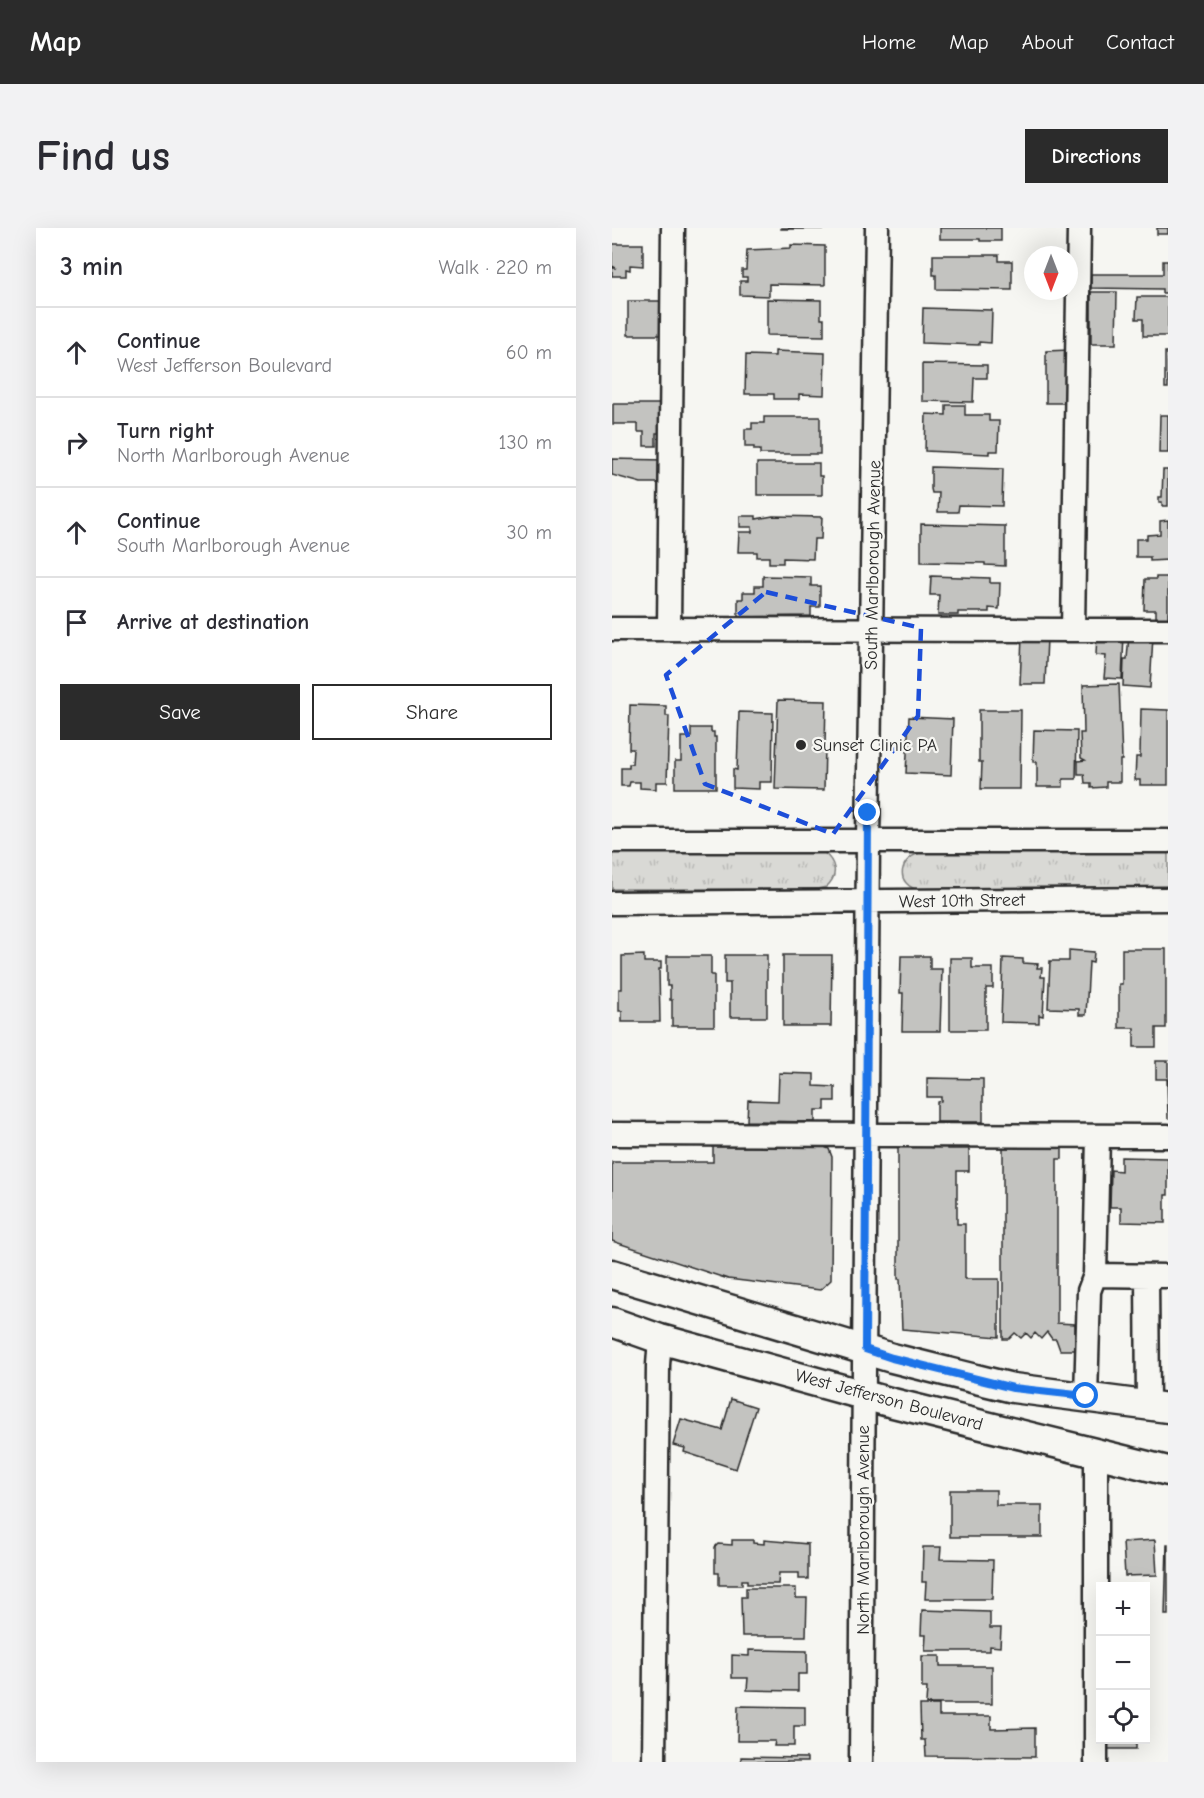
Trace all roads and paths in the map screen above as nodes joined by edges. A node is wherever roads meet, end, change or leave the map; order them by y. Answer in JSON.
{"nodes":[{"id":1,"x":673,"y":228,"type":"edge"},
{"id":2,"x":877,"y":228,"type":"edge"},
{"id":3,"x":1079,"y":228,"type":"edge"},
{"id":4,"x":669,"y":628,"type":"junction"},
{"id":5,"x":612,"y":629,"type":"edge"},
{"id":6,"x":872,"y":630,"type":"junction"},
{"id":7,"x":1073,"y":630,"type":"junction"},
{"id":8,"x":1168,"y":630,"type":"edge"},
{"id":9,"x":612,"y":841,"type":"edge"},
{"id":10,"x":868,"y":841,"type":"junction"},
{"id":11,"x":1168,"y":841,"type":"edge"},
{"id":12,"x":1168,"y":899,"type":"edge"},
{"id":13,"x":612,"y":903,"type":"edge"},
{"id":14,"x":868,"y":903,"type":"junction"},
{"id":15,"x":612,"y":1134,"type":"edge"},
{"id":16,"x":866,"y":1135,"type":"junction"},
{"id":17,"x":1098,"y":1136,"type":"junction"},
{"id":18,"x":1168,"y":1136,"type":"edge"},
{"id":19,"x":612,"y":1274,"type":"edge"},
{"id":20,"x":1095,"y":1275,"type":"junction"},
{"id":21,"x":1158,"y":1276,"type":"edge"},
{"id":22,"x":612,"y":1322,"type":"edge"},
{"id":23,"x":660,"y":1339,"type":"junction"},
{"id":24,"x":865,"y":1349,"type":"junction"},
{"id":25,"x":864,"y":1395,"type":"junction"},
{"id":26,"x":1086,"y":1396,"type":"junction"},
{"id":27,"x":1158,"y":1406,"type":"edge"},
{"id":28,"x":1096,"y":1454,"type":"junction"},
{"id":29,"x":1168,"y":1471,"type":"edge"},
{"id":30,"x":654,"y":1762,"type":"edge"},
{"id":31,"x":861,"y":1762,"type":"edge"},
{"id":32,"x":1096,"y":1762,"type":"edge"}],
"edges":[{"from":1,"to":4,"type":"street"},
{"from":2,"to":6,"type":"street","name":"South Marlborough Avenue"},
{"from":3,"to":7,"type":"street"},
{"from":4,"to":5,"type":"street"},
{"from":4,"to":6,"type":"street"},
{"from":6,"to":7,"type":"street"},
{"from":6,"to":10,"type":"street","name":"South Marlborough Avenue"},
{"from":7,"to":8,"type":"street"},
{"from":9,"to":10,"type":"street"},
{"from":10,"to":11,"type":"street"},
{"from":10,"to":14,"type":"street","name":"South Marlborough Avenue"},
{"from":12,"to":14,"type":"street","name":"West 10th Street"},
{"from":13,"to":14,"type":"street","name":"West 10th Street"},
{"from":14,"to":16,"type":"street","name":"North Marlborough Avenue"},
{"from":15,"to":16,"type":"street"},
{"from":16,"to":17,"type":"street"},
{"from":16,"to":24,"type":"street","name":"North Marlborough Avenue"},
{"from":17,"to":18,"type":"street"},
{"from":17,"to":20,"type":"street"},
{"from":19,"to":24,"type":"main road"},
{"from":20,"to":21,"type":"street"},
{"from":20,"to":26,"type":"street"},
{"from":21,"to":27,"type":"street"},
{"from":22,"to":23,"type":"main road","name":"West Jefferson Boulevard"},
{"from":23,"to":25,"type":"main road","name":"West Jefferson Boulevard"},
{"from":23,"to":30,"type":"street"},
{"from":24,"to":25,"type":"street","name":"North Marlborough Avenue"},
{"from":24,"to":26,"type":"main road"},
{"from":25,"to":28,"type":"main road","name":"West Jefferson Boulevard"},
{"from":25,"to":31,"type":"street","name":"North Marlborough Avenue"},
{"from":26,"to":27,"type":"main road"},
{"from":28,"to":29,"type":"main road","name":"West Jefferson Boulevard"},
{"from":28,"to":32,"type":"street"}]}
